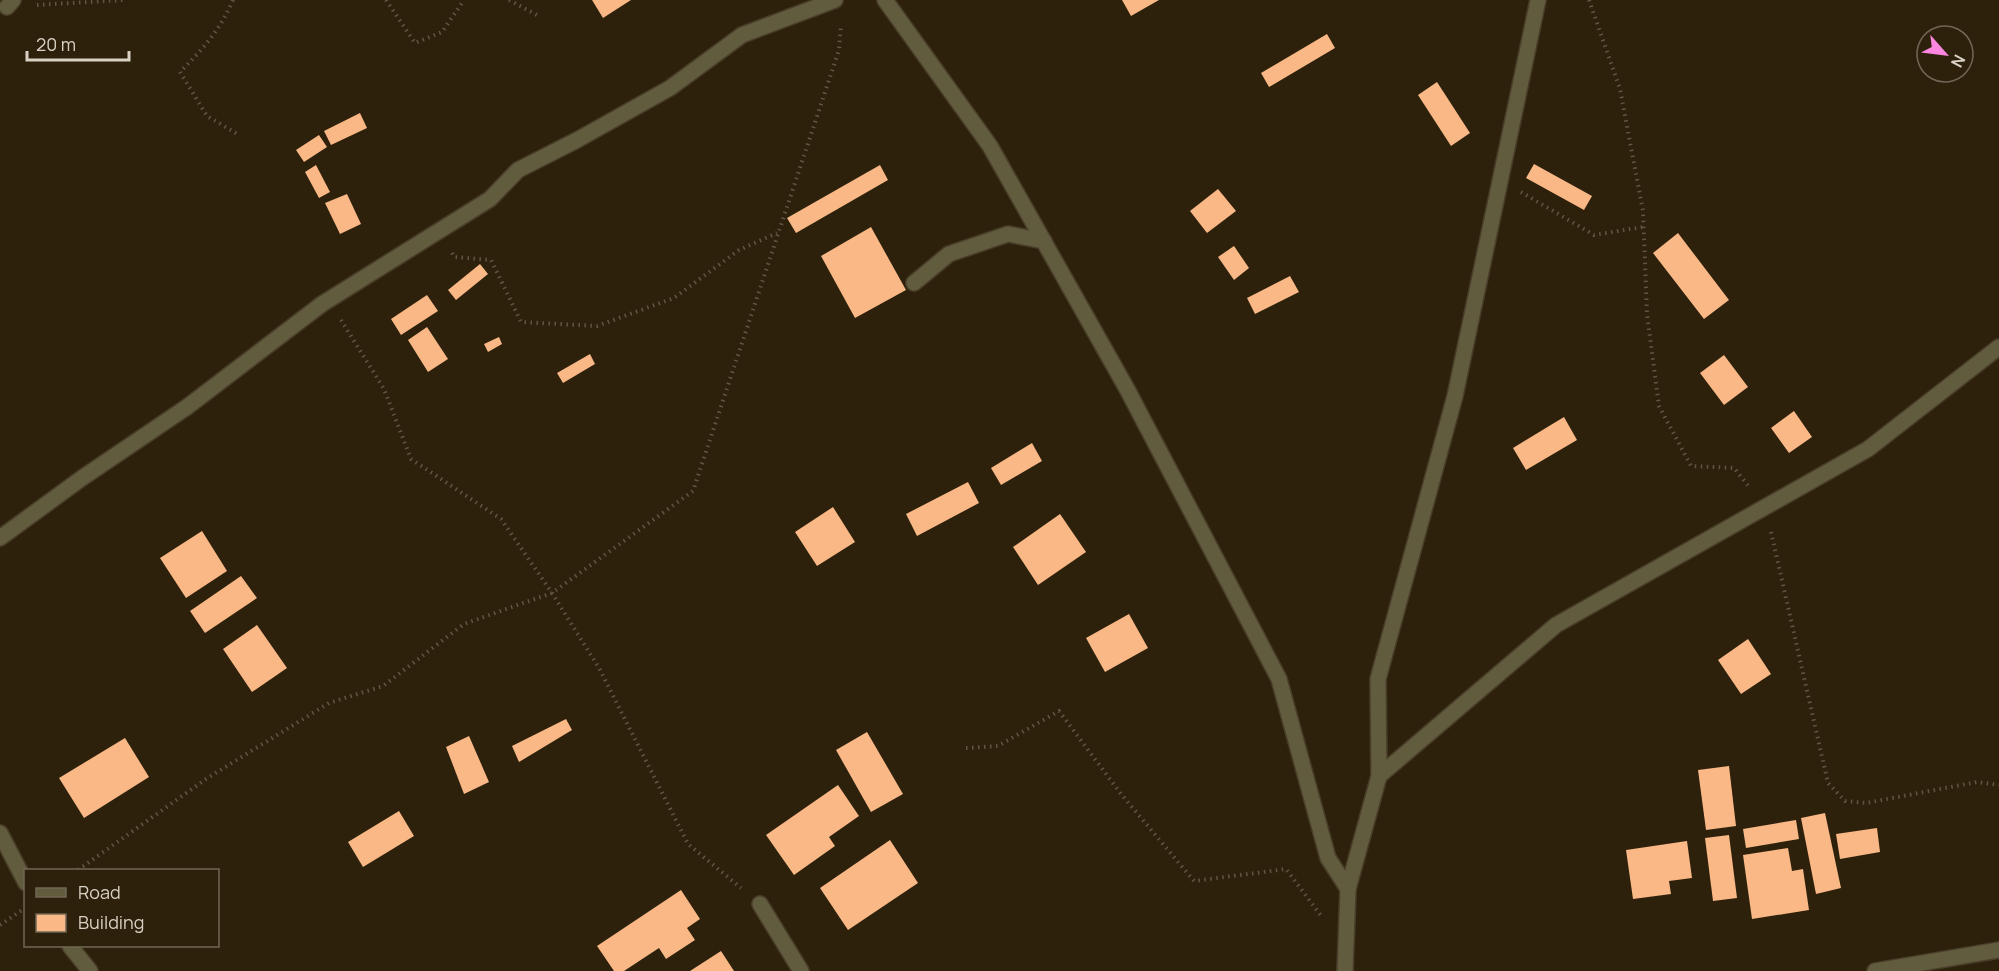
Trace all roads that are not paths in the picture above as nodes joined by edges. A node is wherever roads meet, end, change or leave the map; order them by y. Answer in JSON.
{"nodes":[{"id":1,"x":835,"y":0,"type":"edge"},
{"id":2,"x":885,"y":0,"type":"edge"},
{"id":3,"x":1538,"y":0,"type":"edge"},
{"id":4,"x":1044,"y":241,"type":"junction"},
{"id":5,"x":914,"y":283,"type":"dead end"},
{"id":6,"x":1999,"y":347,"type":"edge"},
{"id":7,"x":0,"y":538,"type":"edge"},
{"id":8,"x":1379,"y":776,"type":"junction"},
{"id":9,"x":0,"y":833,"type":"edge"},
{"id":10,"x":24,"y":879,"type":"edge"},
{"id":11,"x":1348,"y":889,"type":"junction"},
{"id":12,"x":760,"y":904,"type":"road end"},
{"id":13,"x":72,"y":947,"type":"edge"},
{"id":14,"x":1999,"y":950,"type":"edge"},
{"id":15,"x":90,"y":971,"type":"edge"},
{"id":16,"x":801,"y":971,"type":"edge"},
{"id":17,"x":1345,"y":971,"type":"edge"},
{"id":18,"x":1875,"y":971,"type":"edge"}],
"edges":[{"from":1,"to":7,"type":"street"},
{"from":2,"to":4,"type":"street"},
{"from":3,"to":8,"type":"street"},
{"from":4,"to":5,"type":"street"},
{"from":4,"to":11,"type":"street"},
{"from":6,"to":8,"type":"street"},
{"from":8,"to":11,"type":"street"},
{"from":9,"to":10,"type":"street"},
{"from":11,"to":17,"type":"street"},
{"from":12,"to":16,"type":"street"},
{"from":13,"to":15,"type":"street"},
{"from":14,"to":18,"type":"street"}]}
